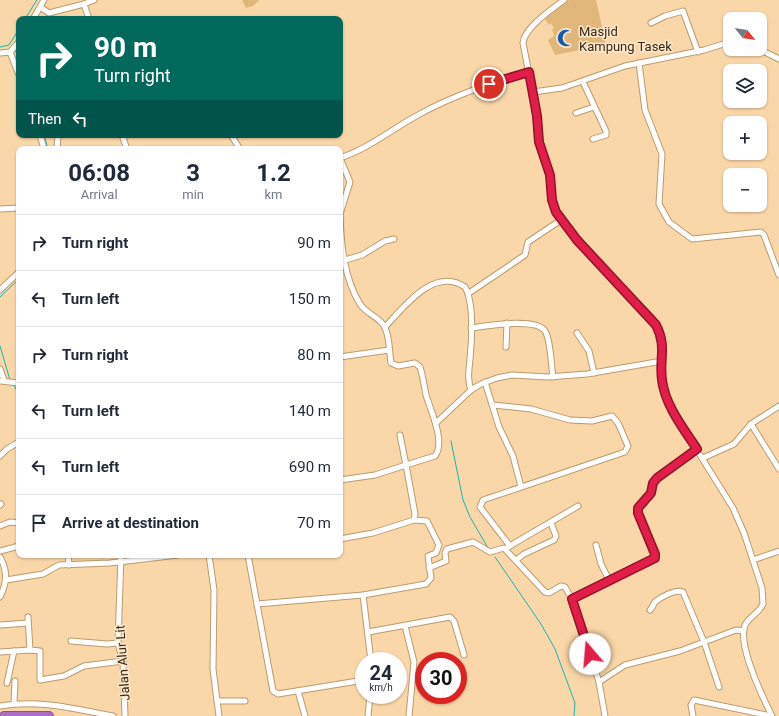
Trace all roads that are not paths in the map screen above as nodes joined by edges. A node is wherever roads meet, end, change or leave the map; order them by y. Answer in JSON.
{"nodes":[{"id":1,"x":44,"y":0,"type":"edge"},
{"id":2,"x":94,"y":0,"type":"edge"},
{"id":3,"x":564,"y":0,"type":"edge"},
{"id":4,"x":84,"y":4,"type":"junction"},
{"id":5,"x":40,"y":7,"type":"junction"},
{"id":6,"x":35,"y":16,"type":"edge"},
{"id":7,"x":88,"y":16,"type":"edge"},
{"id":8,"x":651,"y":23,"type":"dead end"},
{"id":9,"x":723,"y":44,"type":"edge"},
{"id":10,"x":16,"y":45,"type":"edge"},
{"id":11,"x":10,"y":51,"type":"junction"},
{"id":12,"x":698,"y":52,"type":"junction"},
{"id":13,"x":0,"y":53,"type":"edge"},
{"id":14,"x":767,"y":53,"type":"edge"},
{"id":15,"x":779,"y":59,"type":"edge"},
{"id":16,"x":639,"y":63,"type":"junction"},
{"id":17,"x":16,"y":67,"type":"edge"},
{"id":18,"x":529,"y":72,"type":"junction"},
{"id":19,"x":583,"y":82,"type":"junction"},
{"id":20,"x":533,"y":92,"type":"junction"},
{"id":21,"x":594,"y":107,"type":"junction"},
{"id":22,"x":576,"y":113,"type":"dead end"},
{"id":23,"x":592,"y":139,"type":"dead end"},
{"id":24,"x":343,"y":157,"type":"edge"},
{"id":25,"x":343,"y":165,"type":"edge"},
{"id":26,"x":343,"y":204,"type":"edge"},
{"id":27,"x":16,"y":208,"type":"edge"},
{"id":28,"x":0,"y":209,"type":"edge"},
{"id":29,"x":561,"y":220,"type":"junction"},
{"id":30,"x":394,"y":239,"type":"dead end"},
{"id":31,"x":343,"y":250,"type":"edge"},
{"id":32,"x":345,"y":260,"type":"junction"},
{"id":33,"x":16,"y":275,"type":"edge"},
{"id":34,"x":779,"y":275,"type":"edge"},
{"id":35,"x":0,"y":290,"type":"edge"},
{"id":36,"x":469,"y":293,"type":"junction"},
{"id":37,"x":507,"y":323,"type":"junction"},
{"id":38,"x":385,"y":327,"type":"junction"},
{"id":39,"x":471,"y":328,"type":"junction"},
{"id":40,"x":577,"y":333,"type":"dead end"},
{"id":41,"x":506,"y":347,"type":"dead end"},
{"id":42,"x":389,"y":350,"type":"junction"},
{"id":43,"x":343,"y":357,"type":"edge"},
{"id":44,"x":662,"y":361,"type":"junction"},
{"id":45,"x":0,"y":369,"type":"edge"},
{"id":46,"x":594,"y":373,"type":"junction"},
{"id":47,"x":553,"y":377,"type":"junction"},
{"id":48,"x":2,"y":381,"type":"edge"},
{"id":49,"x":16,"y":382,"type":"edge"},
{"id":50,"x":485,"y":382,"type":"junction"},
{"id":51,"x":471,"y":390,"type":"junction"},
{"id":52,"x":492,"y":405,"type":"junction"},
{"id":53,"x":779,"y":406,"type":"edge"},
{"id":54,"x":436,"y":422,"type":"junction"},
{"id":55,"x":751,"y":424,"type":"junction"},
{"id":56,"x":400,"y":436,"type":"dead end"},
{"id":57,"x":16,"y":444,"type":"edge"},
{"id":58,"x":697,"y":449,"type":"junction"},
{"id":59,"x":0,"y":456,"type":"edge"},
{"id":60,"x":703,"y":458,"type":"junction"},
{"id":61,"x":406,"y":464,"type":"junction"},
{"id":62,"x":779,"y":469,"type":"edge"},
{"id":63,"x":343,"y":480,"type":"edge"},
{"id":64,"x":521,"y":487,"type":"junction"},
{"id":65,"x":578,"y":506,"type":"dead end"},
{"id":66,"x":414,"y":520,"type":"junction"},
{"id":67,"x":16,"y":523,"type":"edge"},
{"id":68,"x":551,"y":523,"type":"junction"},
{"id":69,"x":0,"y":526,"type":"edge"},
{"id":70,"x":343,"y":538,"type":"edge"},
{"id":71,"x":596,"y":545,"type":"dead end"},
{"id":72,"x":16,"y":547,"type":"edge"},
{"id":73,"x":508,"y":547,"type":"junction"},
{"id":74,"x":0,"y":550,"type":"edge"},
{"id":75,"x":779,"y":551,"type":"edge"},
{"id":76,"x":0,"y":557,"type":"edge"},
{"id":77,"x":68,"y":558,"type":"edge"},
{"id":78,"x":121,"y":558,"type":"edge"},
{"id":79,"x":147,"y":558,"type":"edge"},
{"id":80,"x":209,"y":558,"type":"edge"},
{"id":81,"x":249,"y":558,"type":"edge"},
{"id":82,"x":516,"y":560,"type":"junction"},
{"id":83,"x":753,"y":560,"type":"junction"},
{"id":84,"x":122,"y":562,"type":"junction"},
{"id":85,"x":69,"y":565,"type":"junction"},
{"id":86,"x":429,"y":568,"type":"junction"},
{"id":87,"x":6,"y":580,"type":"junction"},
{"id":88,"x":609,"y":580,"type":"junction"},
{"id":89,"x":363,"y":595,"type":"junction"},
{"id":90,"x":0,"y":597,"type":"edge"},
{"id":91,"x":572,"y":599,"type":"junction"},
{"id":92,"x":257,"y":604,"type":"junction"},
{"id":93,"x":650,"y":610,"type":"dead end"},
{"id":94,"x":28,"y":617,"type":"dead end"},
{"id":95,"x":28,"y":623,"type":"junction"},
{"id":96,"x":0,"y":625,"type":"edge"},
{"id":97,"x":405,"y":626,"type":"junction"},
{"id":98,"x":744,"y":631,"type":"junction"},
{"id":99,"x":368,"y":632,"type":"junction"},
{"id":100,"x":71,"y":641,"type":"dead end"},
{"id":101,"x":704,"y":642,"type":"junction"},
{"id":102,"x":118,"y":643,"type":"junction"},
{"id":103,"x":30,"y":650,"type":"junction"},
{"id":104,"x":14,"y":651,"type":"junction"},
{"id":105,"x":0,"y":652,"type":"edge"},
{"id":106,"x":370,"y":652,"type":"edge"},
{"id":107,"x":463,"y":652,"type":"edge"},
{"id":108,"x":122,"y":661,"type":"junction"},
{"id":109,"x":15,"y":681,"type":"dead end"},
{"id":110,"x":355,"y":682,"type":"edge"},
{"id":111,"x":599,"y":682,"type":"junction"},
{"id":112,"x":7,"y":683,"type":"dead end"},
{"id":113,"x":720,"y":687,"type":"dead end"},
{"id":114,"x":298,"y":691,"type":"junction"},
{"id":115,"x":217,"y":701,"type":"junction"},
{"id":116,"x":245,"y":701,"type":"dead end"},
{"id":117,"x":14,"y":703,"type":"junction"},
{"id":118,"x":369,"y":704,"type":"edge"},
{"id":119,"x":0,"y":706,"type":"edge"},
{"id":120,"x":101,"y":715,"type":"edge"},
{"id":121,"x":4,"y":716,"type":"edge"},
{"id":122,"x":49,"y":716,"type":"edge"},
{"id":123,"x":113,"y":716,"type":"edge"},
{"id":124,"x":126,"y":716,"type":"edge"},
{"id":125,"x":219,"y":716,"type":"edge"},
{"id":126,"x":304,"y":716,"type":"edge"},
{"id":127,"x":368,"y":716,"type":"edge"},
{"id":128,"x":409,"y":716,"type":"edge"},
{"id":129,"x":605,"y":716,"type":"edge"},
{"id":130,"x":693,"y":716,"type":"edge"},
{"id":131,"x":772,"y":716,"type":"edge"}],
"edges":[{"from":1,"to":5,"type":"street"},
{"from":2,"to":4,"type":"street"},
{"from":3,"to":18,"type":"street"},
{"from":4,"to":5,"type":"street"},
{"from":4,"to":7,"type":"street"},
{"from":5,"to":6,"type":"street"},
{"from":8,"to":12,"type":"street"},
{"from":9,"to":12,"type":"street"},
{"from":10,"to":11,"type":"street"},
{"from":11,"to":13,"type":"street"},
{"from":11,"to":17,"type":"street"},
{"from":12,"to":16,"type":"street"},
{"from":14,"to":15,"type":"street"},
{"from":16,"to":19,"type":"street"},
{"from":16,"to":34,"type":"street"},
{"from":18,"to":20,"type":"street"},
{"from":18,"to":24,"type":"street"},
{"from":19,"to":20,"type":"street"},
{"from":19,"to":21,"type":"street"},
{"from":20,"to":29,"type":"street"},
{"from":21,"to":22,"type":"street"},
{"from":21,"to":23,"type":"street"},
{"from":25,"to":26,"type":"street"},
{"from":27,"to":28,"type":"street"},
{"from":29,"to":36,"type":"street"},
{"from":29,"to":44,"type":"street"},
{"from":30,"to":32,"type":"street"},
{"from":31,"to":32,"type":"street"},
{"from":32,"to":38,"type":"street"},
{"from":33,"to":35,"type":"street"},
{"from":36,"to":38,"type":"street"},
{"from":36,"to":39,"type":"street"},
{"from":37,"to":39,"type":"street"},
{"from":37,"to":41,"type":"street"},
{"from":37,"to":47,"type":"street"},
{"from":38,"to":42,"type":"street"},
{"from":39,"to":51,"type":"street"},
{"from":40,"to":46,"type":"street"},
{"from":42,"to":43,"type":"street"},
{"from":42,"to":54,"type":"street"},
{"from":44,"to":46,"type":"street"},
{"from":44,"to":58,"type":"street"},
{"from":45,"to":48,"type":"street"},
{"from":46,"to":47,"type":"street"},
{"from":47,"to":50,"type":"street"},
{"from":48,"to":49,"type":"street"},
{"from":50,"to":51,"type":"street"},
{"from":50,"to":52,"type":"street"},
{"from":51,"to":54,"type":"street"},
{"from":52,"to":64,"type":"street"},
{"from":52,"to":64,"type":"street"},
{"from":53,"to":55,"type":"street"},
{"from":54,"to":61,"type":"street"},
{"from":55,"to":60,"type":"street"},
{"from":55,"to":62,"type":"street"},
{"from":56,"to":61,"type":"street"},
{"from":57,"to":59,"type":"street"},
{"from":58,"to":60,"type":"street"},
{"from":58,"to":88,"type":"street"},
{"from":60,"to":83,"type":"street"},
{"from":61,"to":63,"type":"street"},
{"from":61,"to":66,"type":"street"},
{"from":64,"to":73,"type":"street"},
{"from":65,"to":68,"type":"street"},
{"from":66,"to":70,"type":"street"},
{"from":66,"to":86,"type":"street"},
{"from":67,"to":69,"type":"street"},
{"from":68,"to":73,"type":"street"},
{"from":68,"to":82,"type":"street"},
{"from":71,"to":88,"type":"street"},
{"from":72,"to":74,"type":"street"},
{"from":73,"to":82,"type":"street"},
{"from":73,"to":86,"type":"street"},
{"from":75,"to":83,"type":"street"},
{"from":76,"to":87,"type":"street"},
{"from":77,"to":85,"type":"street"},
{"from":78,"to":84,"type":"street","name":"Jalan Alur Lit"},
{"from":79,"to":84,"type":"street"},
{"from":80,"to":115,"type":"street"},
{"from":81,"to":92,"type":"street"},
{"from":82,"to":91,"type":"street"},
{"from":83,"to":98,"type":"street"},
{"from":84,"to":85,"type":"street"},
{"from":84,"to":102,"type":"street","name":"Jalan Alur Lit"},
{"from":85,"to":87,"type":"street"},
{"from":86,"to":89,"type":"street"},
{"from":87,"to":90,"type":"street"},
{"from":88,"to":91,"type":"street"},
{"from":89,"to":92,"type":"street"},
{"from":89,"to":99,"type":"street"},
{"from":91,"to":111,"type":"street"},
{"from":92,"to":114,"type":"street"},
{"from":93,"to":101,"type":"street"},
{"from":94,"to":95,"type":"street"},
{"from":95,"to":96,"type":"street"},
{"from":95,"to":103,"type":"street"},
{"from":97,"to":99,"type":"street"},
{"from":97,"to":107,"type":"street"},
{"from":97,"to":128,"type":"street"},
{"from":98,"to":101,"type":"street"},
{"from":98,"to":131,"type":"street"},
{"from":99,"to":106,"type":"street"},
{"from":100,"to":102,"type":"street"},
{"from":101,"to":111,"type":"street"},
{"from":101,"to":113,"type":"street"},
{"from":102,"to":108,"type":"street","name":"Jalan Alur Lit"},
{"from":103,"to":104,"type":"street"},
{"from":103,"to":108,"type":"street"},
{"from":104,"to":105,"type":"street"},
{"from":104,"to":112,"type":"street"},
{"from":108,"to":124,"type":"street","name":"Jalan Alur Lit"},
{"from":109,"to":117,"type":"street"},
{"from":110,"to":114,"type":"street"},
{"from":111,"to":129,"type":"street"},
{"from":114,"to":126,"type":"street"},
{"from":115,"to":116,"type":"street"},
{"from":115,"to":125,"type":"street"},
{"from":117,"to":119,"type":"street"},
{"from":117,"to":120,"type":"street"},
{"from":118,"to":127,"type":"street"},
{"from":120,"to":123,"type":"street"},
{"from":121,"to":122,"type":"highway"},
{"from":130,"to":131,"type":"street"}]}
